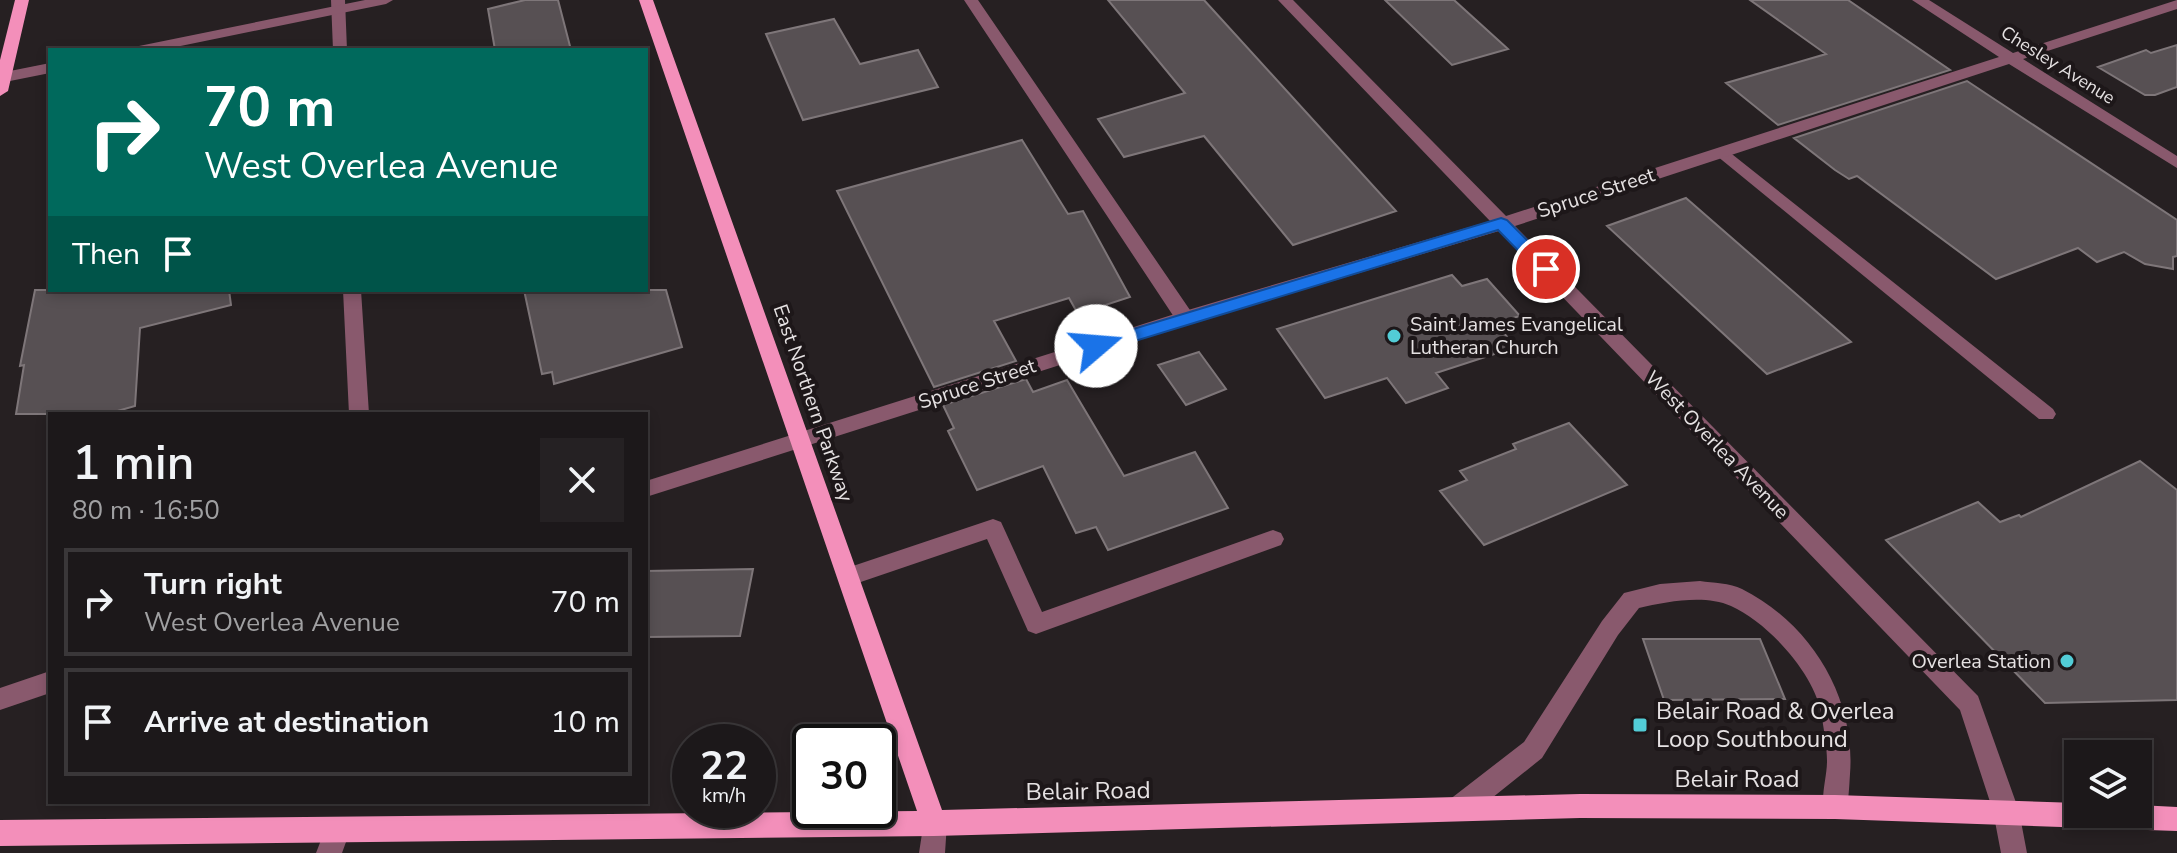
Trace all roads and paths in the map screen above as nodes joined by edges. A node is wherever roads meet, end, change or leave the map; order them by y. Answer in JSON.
{"nodes":[{"id":1,"x":22,"y":0,"type":"edge"},
{"id":2,"x":386,"y":0,"type":"edge"},
{"id":3,"x":646,"y":0,"type":"edge"},
{"id":4,"x":971,"y":0,"type":"edge"},
{"id":5,"x":1285,"y":0,"type":"edge"},
{"id":6,"x":1919,"y":0,"type":"edge"},
{"id":7,"x":2177,"y":4,"type":"edge"},
{"id":8,"x":339,"y":5,"type":"edge"},
{"id":9,"x":148,"y":48,"type":"edge"},
{"id":10,"x":340,"y":48,"type":"edge"},
{"id":11,"x":2010,"y":58,"type":"junction"},
{"id":12,"x":48,"y":69,"type":"edge"},
{"id":13,"x":1,"y":82,"type":"edge"},
{"id":14,"x":1723,"y":152,"type":"junction"},
{"id":15,"x":2177,"y":163,"type":"edge"},
{"id":16,"x":1501,"y":224,"type":"junction"},
{"id":17,"x":352,"y":292,"type":"edge"},
{"id":18,"x":1185,"y":318,"type":"junction"},
{"id":19,"x":359,"y":412,"type":"edge"},
{"id":20,"x":2046,"y":414,"type":"dead end"},
{"id":21,"x":800,"y":440,"type":"junction"},
{"id":22,"x":648,"y":488,"type":"edge"},
{"id":23,"x":1273,"y":539,"type":"dead end"},
{"id":24,"x":849,"y":577,"type":"junction"},
{"id":25,"x":48,"y":683,"type":"edge"},
{"id":26,"x":0,"y":699,"type":"edge"},
{"id":27,"x":1835,"y":807,"type":"junction"},
{"id":28,"x":1458,"y":809,"type":"junction"},
{"id":29,"x":2006,"y":811,"type":"junction"},
{"id":30,"x":2177,"y":819,"type":"edge"},
{"id":31,"x":934,"y":823,"type":"junction"},
{"id":32,"x":0,"y":833,"type":"edge"},
{"id":33,"x":333,"y":842,"type":"edge"},
{"id":34,"x":932,"y":853,"type":"edge"},
{"id":35,"x":2014,"y":853,"type":"edge"}],
"edges":[{"from":1,"to":13,"type":"main road"},
{"from":2,"to":8,"type":"street"},
{"from":3,"to":21,"type":"main road","name":"East Northern Parkway"},
{"from":4,"to":18,"type":"street"},
{"from":5,"to":16,"type":"street","name":"West Overlea Avenue"},
{"from":6,"to":11,"type":"street","name":"Chesley Avenue"},
{"from":7,"to":11,"type":"street","name":"Spruce Street"},
{"from":8,"to":9,"type":"street"},
{"from":8,"to":10,"type":"street"},
{"from":11,"to":14,"type":"street","name":"Spruce Street"},
{"from":11,"to":15,"type":"street","name":"Chesley Avenue"},
{"from":12,"to":13,"type":"street"},
{"from":14,"to":16,"type":"street","name":"Spruce Street"},
{"from":14,"to":20,"type":"street"},
{"from":16,"to":18,"type":"street","name":"Spruce Street"},
{"from":16,"to":29,"type":"street","name":"West Overlea Avenue"},
{"from":17,"to":19,"type":"street"},
{"from":18,"to":21,"type":"street","name":"Spruce Street"},
{"from":21,"to":22,"type":"street","name":"Spruce Street"},
{"from":21,"to":24,"type":"main road","name":"East Northern Parkway"},
{"from":23,"to":24,"type":"street"},
{"from":24,"to":31,"type":"main road","name":"East Northern Parkway"},
{"from":25,"to":26,"type":"street"},
{"from":27,"to":28,"type":"main road","name":"Belair Road"},
{"from":27,"to":28,"type":"street"},
{"from":27,"to":29,"type":"main road","name":"Belair Road"},
{"from":28,"to":31,"type":"main road","name":"Belair Road"},
{"from":29,"to":30,"type":"main road","name":"Belair Road"},
{"from":29,"to":35,"type":"street","name":"West Overlea Avenue"},
{"from":31,"to":33,"type":"main road","name":"Belair Road"},
{"from":31,"to":34,"type":"street"},
{"from":32,"to":33,"type":"main road","name":"Belair Road"}]}
